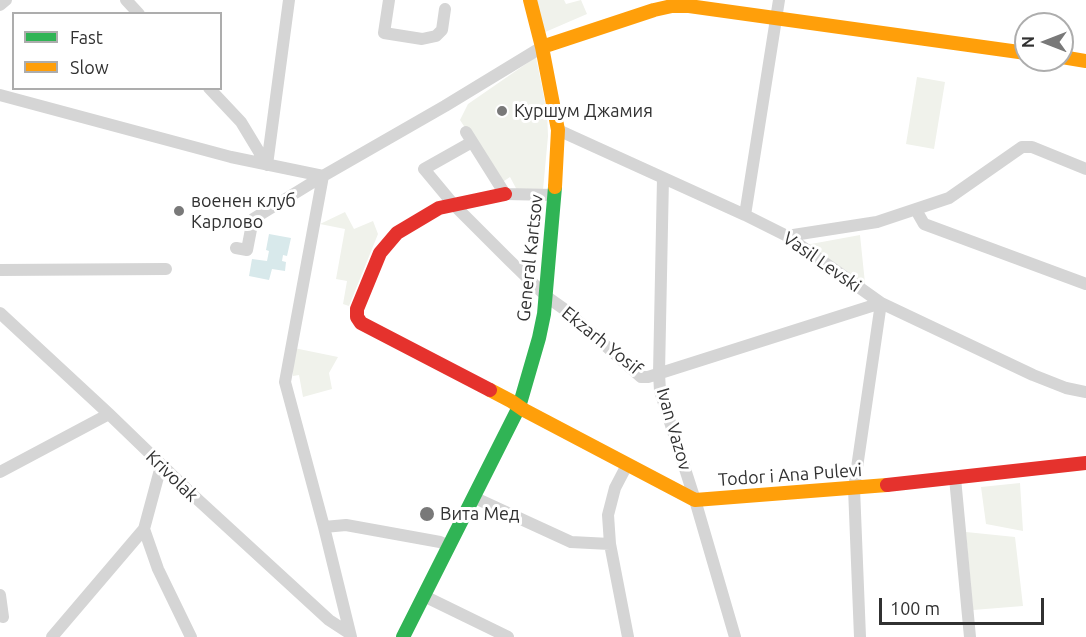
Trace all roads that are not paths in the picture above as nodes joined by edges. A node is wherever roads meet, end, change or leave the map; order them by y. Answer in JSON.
{"nodes":[{"id":1,"x":6,"y":0,"type":"edge"},
{"id":2,"x":126,"y":0,"type":"edge"},
{"id":3,"x":290,"y":0,"type":"edge"},
{"id":4,"x":389,"y":0,"type":"edge"},
{"id":5,"x":530,"y":0,"type":"edge"},
{"id":6,"x":779,"y":0,"type":"edge"},
{"id":7,"x":0,"y":5,"type":"edge"},
{"id":8,"x":445,"y":9,"type":"dead end"},
{"id":9,"x":138,"y":12,"type":"edge"},
{"id":10,"x":777,"y":19,"type":"junction"},
{"id":11,"x":542,"y":47,"type":"junction"},
{"id":12,"x":1014,"y":51,"type":"edge"},
{"id":13,"x":211,"y":90,"type":"edge"},
{"id":14,"x":0,"y":95,"type":"edge"},
{"id":15,"x":558,"y":130,"type":"junction"},
{"id":16,"x":267,"y":165,"type":"junction"},
{"id":17,"x":1086,"y":169,"type":"edge"},
{"id":18,"x":323,"y":176,"type":"junction"},
{"id":19,"x":663,"y":178,"type":"junction"},
{"id":20,"x":505,"y":194,"type":"junction"},
{"id":21,"x":555,"y":195,"type":"junction"},
{"id":22,"x":454,"y":205,"type":"junction"},
{"id":23,"x":916,"y":210,"type":"junction"},
{"id":24,"x":745,"y":215,"type":"junction"},
{"id":25,"x":787,"y":236,"type":"junction"},
{"id":26,"x":236,"y":248,"type":"dead end"},
{"id":27,"x":166,"y":269,"type":"dead end"},
{"id":28,"x":0,"y":270,"type":"edge"},
{"id":29,"x":1086,"y":284,"type":"edge"},
{"id":30,"x":547,"y":297,"type":"junction"},
{"id":31,"x":881,"y":303,"type":"junction"},
{"id":32,"x":0,"y":313,"type":"edge"},
{"id":33,"x":658,"y":373,"type":"junction"},
{"id":34,"x":1086,"y":392,"type":"edge"},
{"id":35,"x":519,"y":407,"type":"junction"},
{"id":36,"x":109,"y":414,"type":"junction"},
{"id":37,"x":1086,"y":463,"type":"edge"},
{"id":38,"x":627,"y":465,"type":"junction"},
{"id":39,"x":161,"y":466,"type":"junction"},
{"id":40,"x":0,"y":472,"type":"edge"},
{"id":41,"x":956,"y":478,"type":"junction"},
{"id":42,"x":854,"y":488,"type":"junction"},
{"id":43,"x":474,"y":497,"type":"junction"},
{"id":44,"x":695,"y":500,"type":"junction"},
{"id":45,"x":324,"y":527,"type":"junction"},
{"id":46,"x":144,"y":529,"type":"junction"},
{"id":47,"x":610,"y":544,"type":"junction"},
{"id":48,"x":449,"y":546,"type":"junction"},
{"id":49,"x":0,"y":595,"type":"edge"},
{"id":50,"x":424,"y":596,"type":"junction"},
{"id":51,"x":3,"y":617,"type":"dead end"},
{"id":52,"x":350,"y":635,"type":"edge"},
{"id":53,"x":52,"y":637,"type":"edge"},
{"id":54,"x":191,"y":637,"type":"edge"},
{"id":55,"x":403,"y":637,"type":"edge"},
{"id":56,"x":508,"y":637,"type":"edge"},
{"id":57,"x":628,"y":637,"type":"edge"},
{"id":58,"x":735,"y":637,"type":"edge"},
{"id":59,"x":860,"y":637,"type":"edge"},
{"id":60,"x":970,"y":637,"type":"edge"}],
"edges":[{"from":1,"to":7,"type":"street"},
{"from":2,"to":9,"type":"street"},
{"from":3,"to":16,"type":"street"},
{"from":4,"to":8,"type":"street"},
{"from":5,"to":11,"type":"street","name":"General Kartsov"},
{"from":6,"to":10,"type":"street"},
{"from":10,"to":11,"type":"street"},
{"from":10,"to":12,"type":"street"},
{"from":10,"to":24,"type":"street"},
{"from":11,"to":15,"type":"street","name":"General Kartsov"},
{"from":11,"to":18,"type":"street"},
{"from":13,"to":16,"type":"street"},
{"from":14,"to":16,"type":"street"},
{"from":15,"to":19,"type":"street","name":"Vasil Levski"},
{"from":15,"to":21,"type":"street","name":"General Kartsov"},
{"from":16,"to":18,"type":"street"},
{"from":17,"to":23,"type":"street"},
{"from":18,"to":26,"type":"street"},
{"from":18,"to":45,"type":"street"},
{"from":19,"to":24,"type":"street","name":"Vasil Levski"},
{"from":19,"to":33,"type":"street","name":"Ivan Vazov"},
{"from":20,"to":21,"type":"street"},
{"from":20,"to":22,"type":"street"},
{"from":20,"to":22,"type":"street","name":"Ekzarh Yosif"},
{"from":21,"to":30,"type":"street","name":"General Kartsov"},
{"from":22,"to":30,"type":"street","name":"Ekzarh Yosif"},
{"from":22,"to":35,"type":"street","name":"Todor i Ana Pulevi"},
{"from":23,"to":25,"type":"street"},
{"from":23,"to":29,"type":"street"},
{"from":24,"to":25,"type":"street","name":"Vasil Levski"},
{"from":25,"to":31,"type":"street","name":"Vasil Levski"},
{"from":27,"to":28,"type":"street"},
{"from":30,"to":33,"type":"street","name":"Ekzarh Yosif"},
{"from":30,"to":35,"type":"street","name":"General Kartsov"},
{"from":31,"to":33,"type":"street","name":"Ekzarh Yosif"},
{"from":31,"to":34,"type":"street","name":"Vasil Levski"},
{"from":31,"to":42,"type":"street"},
{"from":32,"to":36,"type":"street","name":"Krivolak"},
{"from":33,"to":44,"type":"street","name":"Ivan Vazov"},
{"from":35,"to":38,"type":"street","name":"Todor i Ana Pulevi"},
{"from":35,"to":43,"type":"street","name":"General Kartsov"},
{"from":36,"to":39,"type":"street","name":"Krivolak"},
{"from":36,"to":40,"type":"street"},
{"from":37,"to":41,"type":"street","name":"Todor i Ana Pulevi"},
{"from":38,"to":44,"type":"street","name":"Todor i Ana Pulevi"},
{"from":38,"to":47,"type":"street"},
{"from":39,"to":46,"type":"street"},
{"from":39,"to":52,"type":"street","name":"Krivolak"},
{"from":41,"to":42,"type":"street","name":"Todor i Ana Pulevi"},
{"from":41,"to":60,"type":"street"},
{"from":42,"to":44,"type":"street","name":"Todor i Ana Pulevi"},
{"from":42,"to":59,"type":"street"},
{"from":43,"to":47,"type":"street"},
{"from":43,"to":48,"type":"street","name":"General Kartsov"},
{"from":44,"to":58,"type":"street","name":"Ivan Vazov"},
{"from":45,"to":48,"type":"street"},
{"from":45,"to":52,"type":"street"},
{"from":46,"to":53,"type":"street"},
{"from":46,"to":54,"type":"street"},
{"from":47,"to":57,"type":"street"},
{"from":48,"to":50,"type":"street","name":"General Kartsov"},
{"from":49,"to":51,"type":"street"},
{"from":50,"to":55,"type":"street","name":"General Kartsov"},
{"from":50,"to":56,"type":"street"}]}
